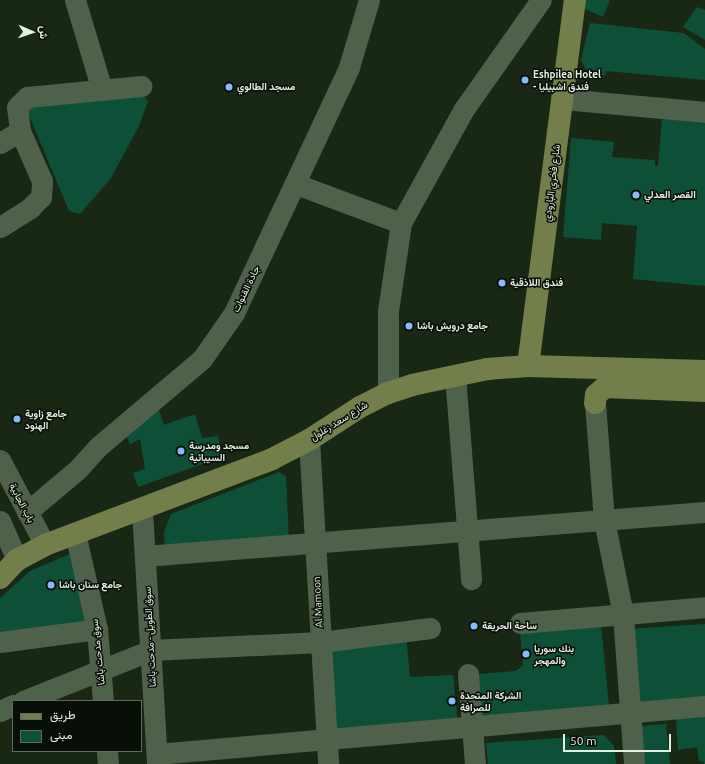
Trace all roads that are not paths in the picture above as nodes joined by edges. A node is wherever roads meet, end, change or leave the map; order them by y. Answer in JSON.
{"nodes":[{"id":1,"x":75,"y":0,"type":"edge"},
{"id":2,"x":369,"y":0,"type":"edge"},
{"id":3,"x":541,"y":0,"type":"edge"},
{"id":4,"x":575,"y":0,"type":"edge"},
{"id":5,"x":141,"y":86,"type":"dead end"},
{"id":6,"x":102,"y":90,"type":"junction"},
{"id":7,"x":562,"y":99,"type":"junction"},
{"id":8,"x":705,"y":112,"type":"edge"},
{"id":9,"x":20,"y":131,"type":"junction"},
{"id":10,"x":0,"y":143,"type":"edge"},
{"id":11,"x":296,"y":184,"type":"junction"},
{"id":12,"x":401,"y":223,"type":"junction"},
{"id":13,"x":0,"y":227,"type":"edge"},
{"id":14,"x":528,"y":366,"type":"junction"},
{"id":15,"x":705,"y":371,"type":"edge"},
{"id":16,"x":456,"y":374,"type":"junction"},
{"id":17,"x":705,"y":391,"type":"edge"},
{"id":18,"x":388,"y":392,"type":"junction"},
{"id":19,"x":595,"y":403,"type":"joint"},
{"id":20,"x":309,"y":440,"type":"junction"},
{"id":21,"x":0,"y":460,"type":"edge"},
{"id":22,"x":142,"y":510,"type":"junction"},
{"id":23,"x":705,"y":512,"type":"edge"},
{"id":24,"x":31,"y":519,"type":"junction"},
{"id":25,"x":604,"y":520,"type":"junction"},
{"id":26,"x":3,"y":528,"type":"edge"},
{"id":27,"x":469,"y":530,"type":"junction"},
{"id":28,"x":75,"y":533,"type":"junction"},
{"id":29,"x":315,"y":543,"type":"junction"},
{"id":30,"x":45,"y":545,"type":"junction"},
{"id":31,"x":145,"y":556,"type":"junction"},
{"id":32,"x":17,"y":560,"type":"junction"},
{"id":33,"x":0,"y":578,"type":"edge"},
{"id":34,"x":471,"y":579,"type":"dead end"},
{"id":35,"x":705,"y":607,"type":"edge"},
{"id":36,"x":623,"y":614,"type":"junction"},
{"id":37,"x":520,"y":623,"type":"dead end"},
{"id":38,"x":430,"y":628,"type":"dead end"},
{"id":39,"x":97,"y":629,"type":"junction"},
{"id":40,"x":0,"y":642,"type":"edge"},
{"id":41,"x":321,"y":642,"type":"junction"},
{"id":42,"x":151,"y":650,"type":"junction"},
{"id":43,"x":100,"y":669,"type":"junction"},
{"id":44,"x":468,"y":674,"type":"dead end"},
{"id":45,"x":25,"y":700,"type":"edge"},
{"id":46,"x":103,"y":700,"type":"edge"},
{"id":47,"x":12,"y":705,"type":"edge"},
{"id":48,"x":705,"y":706,"type":"edge"},
{"id":49,"x":0,"y":711,"type":"edge"},
{"id":50,"x":630,"y":712,"type":"junction"},
{"id":51,"x":471,"y":725,"type":"junction"},
{"id":52,"x":327,"y":739,"type":"junction"},
{"id":53,"x":107,"y":752,"type":"edge"},
{"id":54,"x":157,"y":759,"type":"edge"},
{"id":55,"x":108,"y":764,"type":"edge"},
{"id":56,"x":328,"y":764,"type":"edge"},
{"id":57,"x":475,"y":764,"type":"edge"},
{"id":58,"x":634,"y":764,"type":"edge"}],
"edges":[{"from":1,"to":6,"type":"street"},
{"from":2,"to":11,"type":"street","name":"جادة القنوات"},
{"from":3,"to":12,"type":"street"},
{"from":4,"to":7,"type":"main road","name":"شارع فخري البارودي"},
{"from":5,"to":6,"type":"street"},
{"from":6,"to":9,"type":"street"},
{"from":7,"to":8,"type":"street"},
{"from":7,"to":14,"type":"main road","name":"شارع فخري البارودي"},
{"from":9,"to":10,"type":"street"},
{"from":9,"to":13,"type":"street"},
{"from":11,"to":12,"type":"street"},
{"from":11,"to":24,"type":"street","name":"جادة القنوات"},
{"from":12,"to":18,"type":"street"},
{"from":14,"to":15,"type":"main road","name":"شارع سعد زغلول"},
{"from":14,"to":16,"type":"main road","name":"شارع سعد زغلول"},
{"from":16,"to":18,"type":"main road","name":"شارع سعد زغلول"},
{"from":16,"to":27,"type":"street"},
{"from":17,"to":19,"type":"main road"},
{"from":18,"to":20,"type":"main road","name":"شارع سعد زغلول"},
{"from":19,"to":25,"type":"street"},
{"from":20,"to":22,"type":"main road","name":"شارع سعد زغلول"},
{"from":20,"to":29,"type":"street","name":"Al Mamoon"},
{"from":21,"to":24,"type":"street","name":"باب الجابية"},
{"from":22,"to":28,"type":"main road","name":"شارع سعد زغلول"},
{"from":22,"to":31,"type":"street","name":"سوق الطويل - مدحت باشا"},
{"from":23,"to":25,"type":"street"},
{"from":24,"to":26,"type":"street"},
{"from":24,"to":30,"type":"street","name":"باب الجابية"},
{"from":25,"to":27,"type":"street"},
{"from":25,"to":36,"type":"street"},
{"from":26,"to":32,"type":"street"},
{"from":27,"to":29,"type":"street"},
{"from":27,"to":34,"type":"street"},
{"from":28,"to":30,"type":"main road","name":"شارع سعد زغلول"},
{"from":28,"to":39,"type":"street","name":"سوق مدحت باشا"},
{"from":29,"to":31,"type":"street"},
{"from":29,"to":41,"type":"street","name":"Al Mamoon"},
{"from":30,"to":32,"type":"main road","name":"شارع سعد زغلول"},
{"from":31,"to":42,"type":"street","name":"سوق الطويل - مدحت باشا"},
{"from":32,"to":33,"type":"main road","name":"شارع سعد زغلول"},
{"from":35,"to":36,"type":"street"},
{"from":36,"to":37,"type":"street"},
{"from":36,"to":50,"type":"street"},
{"from":38,"to":41,"type":"street"},
{"from":39,"to":40,"type":"street"},
{"from":39,"to":43,"type":"street","name":"سوق مدحت باشا"},
{"from":41,"to":42,"type":"street"},
{"from":41,"to":52,"type":"street","name":"Al Mamoon"},
{"from":42,"to":43,"type":"street"},
{"from":42,"to":54,"type":"street","name":"سوق الطويل - مدحت باشا"},
{"from":43,"to":45,"type":"street"},
{"from":43,"to":46,"type":"street","name":"سوق مدحت باشا"},
{"from":44,"to":51,"type":"street"},
{"from":47,"to":49,"type":"street"},
{"from":48,"to":50,"type":"street"},
{"from":50,"to":51,"type":"street"},
{"from":50,"to":58,"type":"street"},
{"from":51,"to":52,"type":"street"},
{"from":51,"to":57,"type":"street"},
{"from":52,"to":54,"type":"street"},
{"from":52,"to":56,"type":"street","name":"Al Mamoon"},
{"from":53,"to":55,"type":"street"}]}
